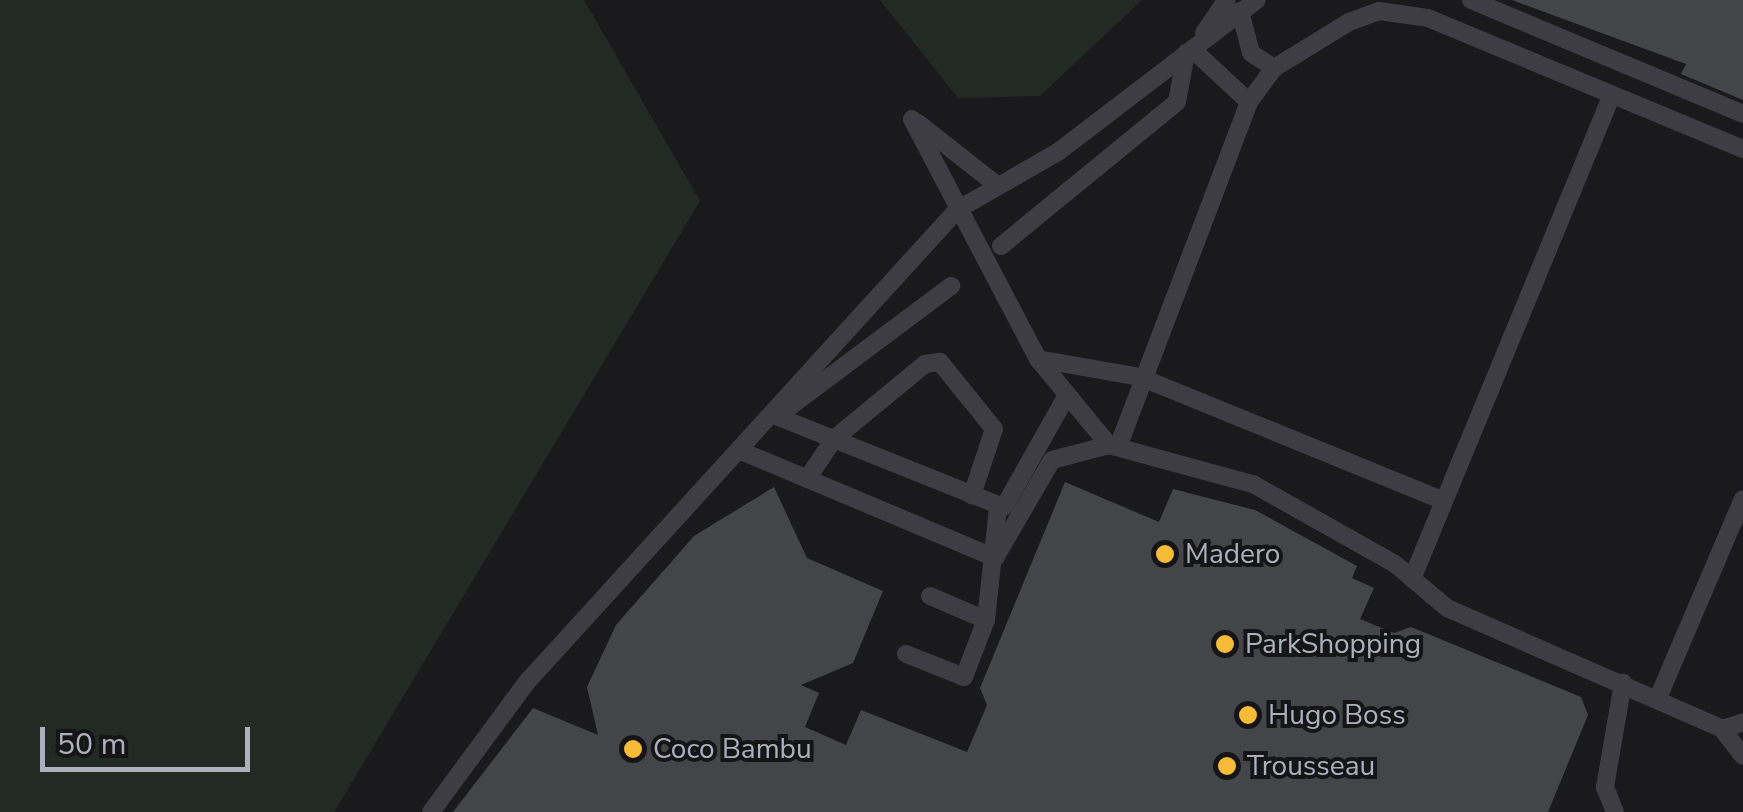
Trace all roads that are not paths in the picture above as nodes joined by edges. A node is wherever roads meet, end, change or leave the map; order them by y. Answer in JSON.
{"nodes":[{"id":1,"x":1257,"y":0,"type":"edge"},
{"id":2,"x":1471,"y":0,"type":"edge"},
{"id":3,"x":1233,"y":5,"type":"edge"},
{"id":4,"x":1380,"y":5,"type":"edge"},
{"id":5,"x":1191,"y":50,"type":"junction"},
{"id":6,"x":1274,"y":68,"type":"junction"},
{"id":7,"x":1611,"y":96,"type":"junction"},
{"id":8,"x":1248,"y":102,"type":"junction"},
{"id":9,"x":1743,"y":114,"type":"edge"},
{"id":10,"x":1743,"y":148,"type":"edge"},
{"id":11,"x":993,"y":182,"type":"junction"},
{"id":12,"x":957,"y":210,"type":"junction"},
{"id":13,"x":1001,"y":246,"type":"dead end"},
{"id":14,"x":951,"y":286,"type":"dead end"},
{"id":15,"x":1038,"y":358,"type":"junction"},
{"id":16,"x":1140,"y":377,"type":"junction"},
{"id":17,"x":1066,"y":397,"type":"junction"},
{"id":18,"x":778,"y":415,"type":"junction"},
{"id":19,"x":834,"y":439,"type":"junction"},
{"id":20,"x":1114,"y":446,"type":"junction"},
{"id":21,"x":741,"y":451,"type":"junction"},
{"id":22,"x":1046,"y":457,"type":"junction"},
{"id":23,"x":807,"y":479,"type":"junction"},
{"id":24,"x":972,"y":495,"type":"junction"},
{"id":25,"x":1743,"y":499,"type":"edge"},
{"id":26,"x":1444,"y":502,"type":"junction"},
{"id":27,"x":998,"y":507,"type":"junction"},
{"id":28,"x":995,"y":558,"type":"junction"},
{"id":29,"x":1412,"y":579,"type":"junction"},
{"id":30,"x":930,"y":596,"type":"dead end"},
{"id":31,"x":986,"y":620,"type":"junction"},
{"id":32,"x":906,"y":654,"type":"dead end"},
{"id":33,"x":1623,"y":683,"type":"junction"},
{"id":34,"x":1658,"y":698,"type":"junction"},
{"id":35,"x":1743,"y":722,"type":"edge"},
{"id":36,"x":1722,"y":729,"type":"junction"},
{"id":37,"x":1743,"y":756,"type":"edge"},
{"id":38,"x":431,"y":812,"type":"edge"},
{"id":39,"x":1615,"y":812,"type":"edge"}],
"edges":[{"from":1,"to":3,"type":"lane"},
{"from":2,"to":9,"type":"lane"},
{"from":3,"to":5,"type":"lane"},
{"from":3,"to":6,"type":"lane"},
{"from":4,"to":6,"type":"lane"},
{"from":4,"to":7,"type":"lane"},
{"from":5,"to":8,"type":"lane"},
{"from":5,"to":11,"type":"lane"},
{"from":5,"to":13,"type":"lane"},
{"from":6,"to":8,"type":"lane"},
{"from":7,"to":10,"type":"lane"},
{"from":7,"to":26,"type":"lane"},
{"from":8,"to":16,"type":"lane"},
{"from":11,"to":12,"type":"lane"},
{"from":11,"to":12,"type":"lane"},
{"from":12,"to":15,"type":"lane"},
{"from":12,"to":18,"type":"lane"},
{"from":14,"to":18,"type":"lane"},
{"from":15,"to":16,"type":"lane"},
{"from":15,"to":17,"type":"lane"},
{"from":16,"to":20,"type":"lane"},
{"from":16,"to":26,"type":"lane"},
{"from":17,"to":20,"type":"lane"},
{"from":17,"to":22,"type":"lane"},
{"from":18,"to":19,"type":"lane"},
{"from":18,"to":21,"type":"lane"},
{"from":19,"to":23,"type":"lane"},
{"from":19,"to":24,"type":"lane"},
{"from":19,"to":24,"type":"lane"},
{"from":20,"to":22,"type":"lane"},
{"from":20,"to":29,"type":"lane"},
{"from":21,"to":23,"type":"lane"},
{"from":21,"to":38,"type":"lane"},
{"from":22,"to":27,"type":"lane"},
{"from":22,"to":28,"type":"lane"},
{"from":23,"to":28,"type":"lane"},
{"from":24,"to":27,"type":"lane"},
{"from":25,"to":34,"type":"lane"},
{"from":26,"to":29,"type":"lane"},
{"from":27,"to":28,"type":"lane"},
{"from":28,"to":31,"type":"lane"},
{"from":29,"to":33,"type":"lane"},
{"from":30,"to":31,"type":"lane"},
{"from":31,"to":32,"type":"lane"},
{"from":33,"to":34,"type":"lane"},
{"from":33,"to":39,"type":"lane"},
{"from":34,"to":36,"type":"lane"},
{"from":35,"to":36,"type":"lane"},
{"from":36,"to":37,"type":"lane"}]}
